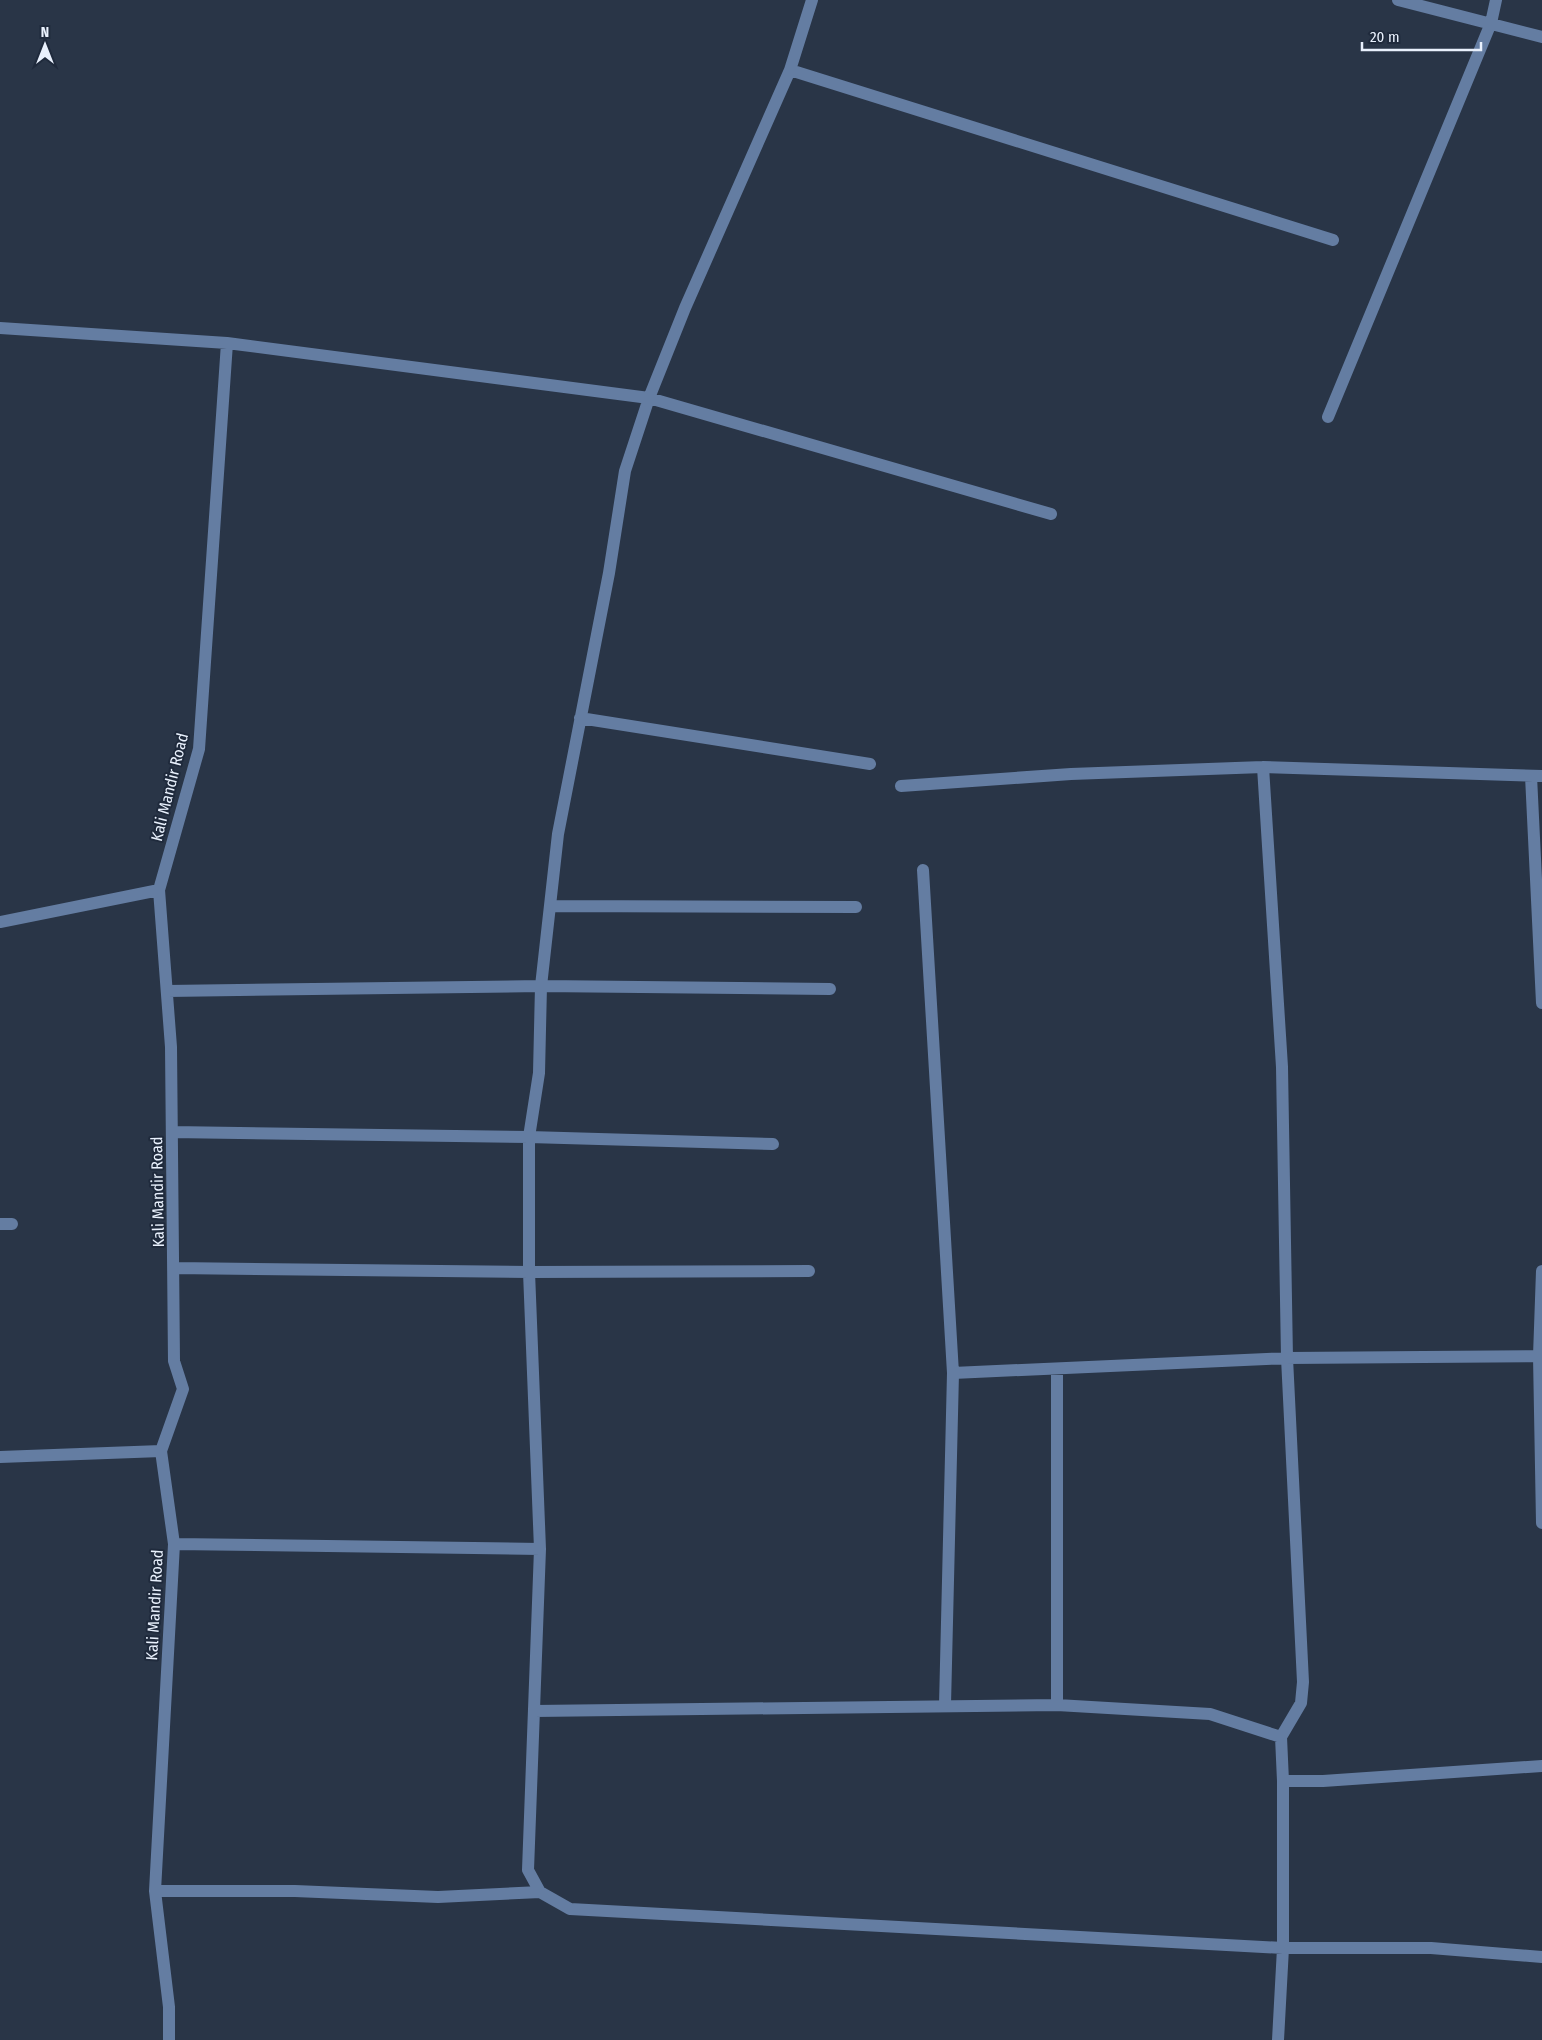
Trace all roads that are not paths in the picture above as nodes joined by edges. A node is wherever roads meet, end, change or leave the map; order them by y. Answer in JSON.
{"nodes":[{"id":1,"x":812,"y":0,"type":"edge"},
{"id":2,"x":1398,"y":0,"type":"edge"},
{"id":3,"x":1496,"y":0,"type":"edge"},
{"id":4,"x":1491,"y":23,"type":"junction"},
{"id":5,"x":1542,"y":36,"type":"edge"},
{"id":6,"x":790,"y":70,"type":"junction"},
{"id":7,"x":1333,"y":240,"type":"dead end"},
{"id":8,"x":0,"y":328,"type":"edge"},
{"id":9,"x":228,"y":343,"type":"junction"},
{"id":10,"x":648,"y":398,"type":"junction"},
{"id":11,"x":1328,"y":417,"type":"dead end"},
{"id":12,"x":1051,"y":514,"type":"dead end"},
{"id":13,"x":580,"y":718,"type":"junction"},
{"id":14,"x":870,"y":764,"type":"dead end"},
{"id":15,"x":1263,"y":767,"type":"junction"},
{"id":16,"x":1537,"y":776,"type":"edge"},
{"id":17,"x":901,"y":786,"type":"dead end"},
{"id":18,"x":923,"y":870,"type":"dead end"},
{"id":19,"x":159,"y":890,"type":"junction"},
{"id":20,"x":550,"y":906,"type":"junction"},
{"id":21,"x":856,"y":907,"type":"dead end"},
{"id":22,"x":0,"y":922,"type":"edge"},
{"id":23,"x":541,"y":986,"type":"junction"},
{"id":24,"x":830,"y":989,"type":"dead end"},
{"id":25,"x":167,"y":991,"type":"junction"},
{"id":26,"x":1542,"y":1003,"type":"edge"},
{"id":27,"x":172,"y":1132,"type":"junction"},
{"id":28,"x":529,"y":1136,"type":"junction"},
{"id":29,"x":773,"y":1144,"type":"dead end"},
{"id":30,"x":174,"y":1268,"type":"junction"},
{"id":31,"x":809,"y":1271,"type":"dead end"},
{"id":32,"x":1542,"y":1271,"type":"edge"},
{"id":33,"x":529,"y":1272,"type":"junction"},
{"id":34,"x":1540,"y":1356,"type":"edge"},
{"id":35,"x":1286,"y":1358,"type":"junction"},
{"id":36,"x":1057,"y":1370,"type":"junction"},
{"id":37,"x":953,"y":1374,"type":"junction"},
{"id":38,"x":161,"y":1451,"type":"junction"},
{"id":39,"x":0,"y":1457,"type":"edge"},
{"id":40,"x":1542,"y":1523,"type":"edge"},
{"id":41,"x":174,"y":1544,"type":"junction"},
{"id":42,"x":540,"y":1549,"type":"junction"},
{"id":43,"x":944,"y":1705,"type":"junction"},
{"id":44,"x":1057,"y":1705,"type":"junction"},
{"id":45,"x":534,"y":1711,"type":"junction"},
{"id":46,"x":1281,"y":1737,"type":"junction"},
{"id":47,"x":1542,"y":1766,"type":"edge"},
{"id":48,"x":1283,"y":1780,"type":"junction"},
{"id":49,"x":155,"y":1891,"type":"junction"},
{"id":50,"x":540,"y":1892,"type":"junction"},
{"id":51,"x":1283,"y":1948,"type":"junction"},
{"id":52,"x":1542,"y":1957,"type":"edge"},
{"id":53,"x":169,"y":2040,"type":"edge"},
{"id":54,"x":1278,"y":2040,"type":"edge"}],
"edges":[{"from":1,"to":6,"type":"street"},
{"from":2,"to":4,"type":"street"},
{"from":3,"to":4,"type":"street"},
{"from":4,"to":5,"type":"street"},
{"from":4,"to":11,"type":"street"},
{"from":6,"to":7,"type":"street"},
{"from":6,"to":10,"type":"street"},
{"from":8,"to":9,"type":"street"},
{"from":9,"to":10,"type":"street"},
{"from":9,"to":19,"type":"street","name":"Kali Mandir Road"},
{"from":10,"to":12,"type":"street"},
{"from":10,"to":13,"type":"street"},
{"from":13,"to":14,"type":"street"},
{"from":13,"to":20,"type":"street"},
{"from":15,"to":16,"type":"street"},
{"from":15,"to":17,"type":"street"},
{"from":15,"to":35,"type":"street"},
{"from":16,"to":26,"type":"street"},
{"from":18,"to":37,"type":"street"},
{"from":19,"to":22,"type":"street"},
{"from":19,"to":25,"type":"street","name":"Kali Mandir Road"},
{"from":20,"to":21,"type":"street"},
{"from":20,"to":23,"type":"street"},
{"from":23,"to":24,"type":"street"},
{"from":23,"to":25,"type":"street"},
{"from":23,"to":28,"type":"street"},
{"from":25,"to":27,"type":"street","name":"Kali Mandir Road"},
{"from":27,"to":28,"type":"street"},
{"from":27,"to":30,"type":"street","name":"Kali Mandir Road"},
{"from":28,"to":29,"type":"street"},
{"from":28,"to":33,"type":"street"},
{"from":30,"to":33,"type":"street"},
{"from":30,"to":38,"type":"street","name":"Kali Mandir Road"},
{"from":31,"to":33,"type":"street"},
{"from":32,"to":34,"type":"street"},
{"from":33,"to":42,"type":"street"},
{"from":34,"to":35,"type":"street"},
{"from":34,"to":40,"type":"street"},
{"from":35,"to":36,"type":"street"},
{"from":35,"to":46,"type":"street"},
{"from":36,"to":37,"type":"street"},
{"from":36,"to":44,"type":"street"},
{"from":37,"to":43,"type":"street"},
{"from":38,"to":39,"type":"street"},
{"from":38,"to":41,"type":"street","name":"Kali Mandir Road"},
{"from":41,"to":42,"type":"street"},
{"from":41,"to":49,"type":"street","name":"Kali Mandir Road"},
{"from":42,"to":45,"type":"street"},
{"from":43,"to":44,"type":"street"},
{"from":43,"to":45,"type":"street"},
{"from":44,"to":46,"type":"street"},
{"from":45,"to":50,"type":"street"},
{"from":46,"to":48,"type":"street"},
{"from":47,"to":48,"type":"street"},
{"from":48,"to":51,"type":"street"},
{"from":49,"to":50,"type":"street"},
{"from":49,"to":53,"type":"street","name":"Kali Mandir Road"},
{"from":50,"to":51,"type":"street"},
{"from":51,"to":52,"type":"street"},
{"from":51,"to":54,"type":"street"}]}
